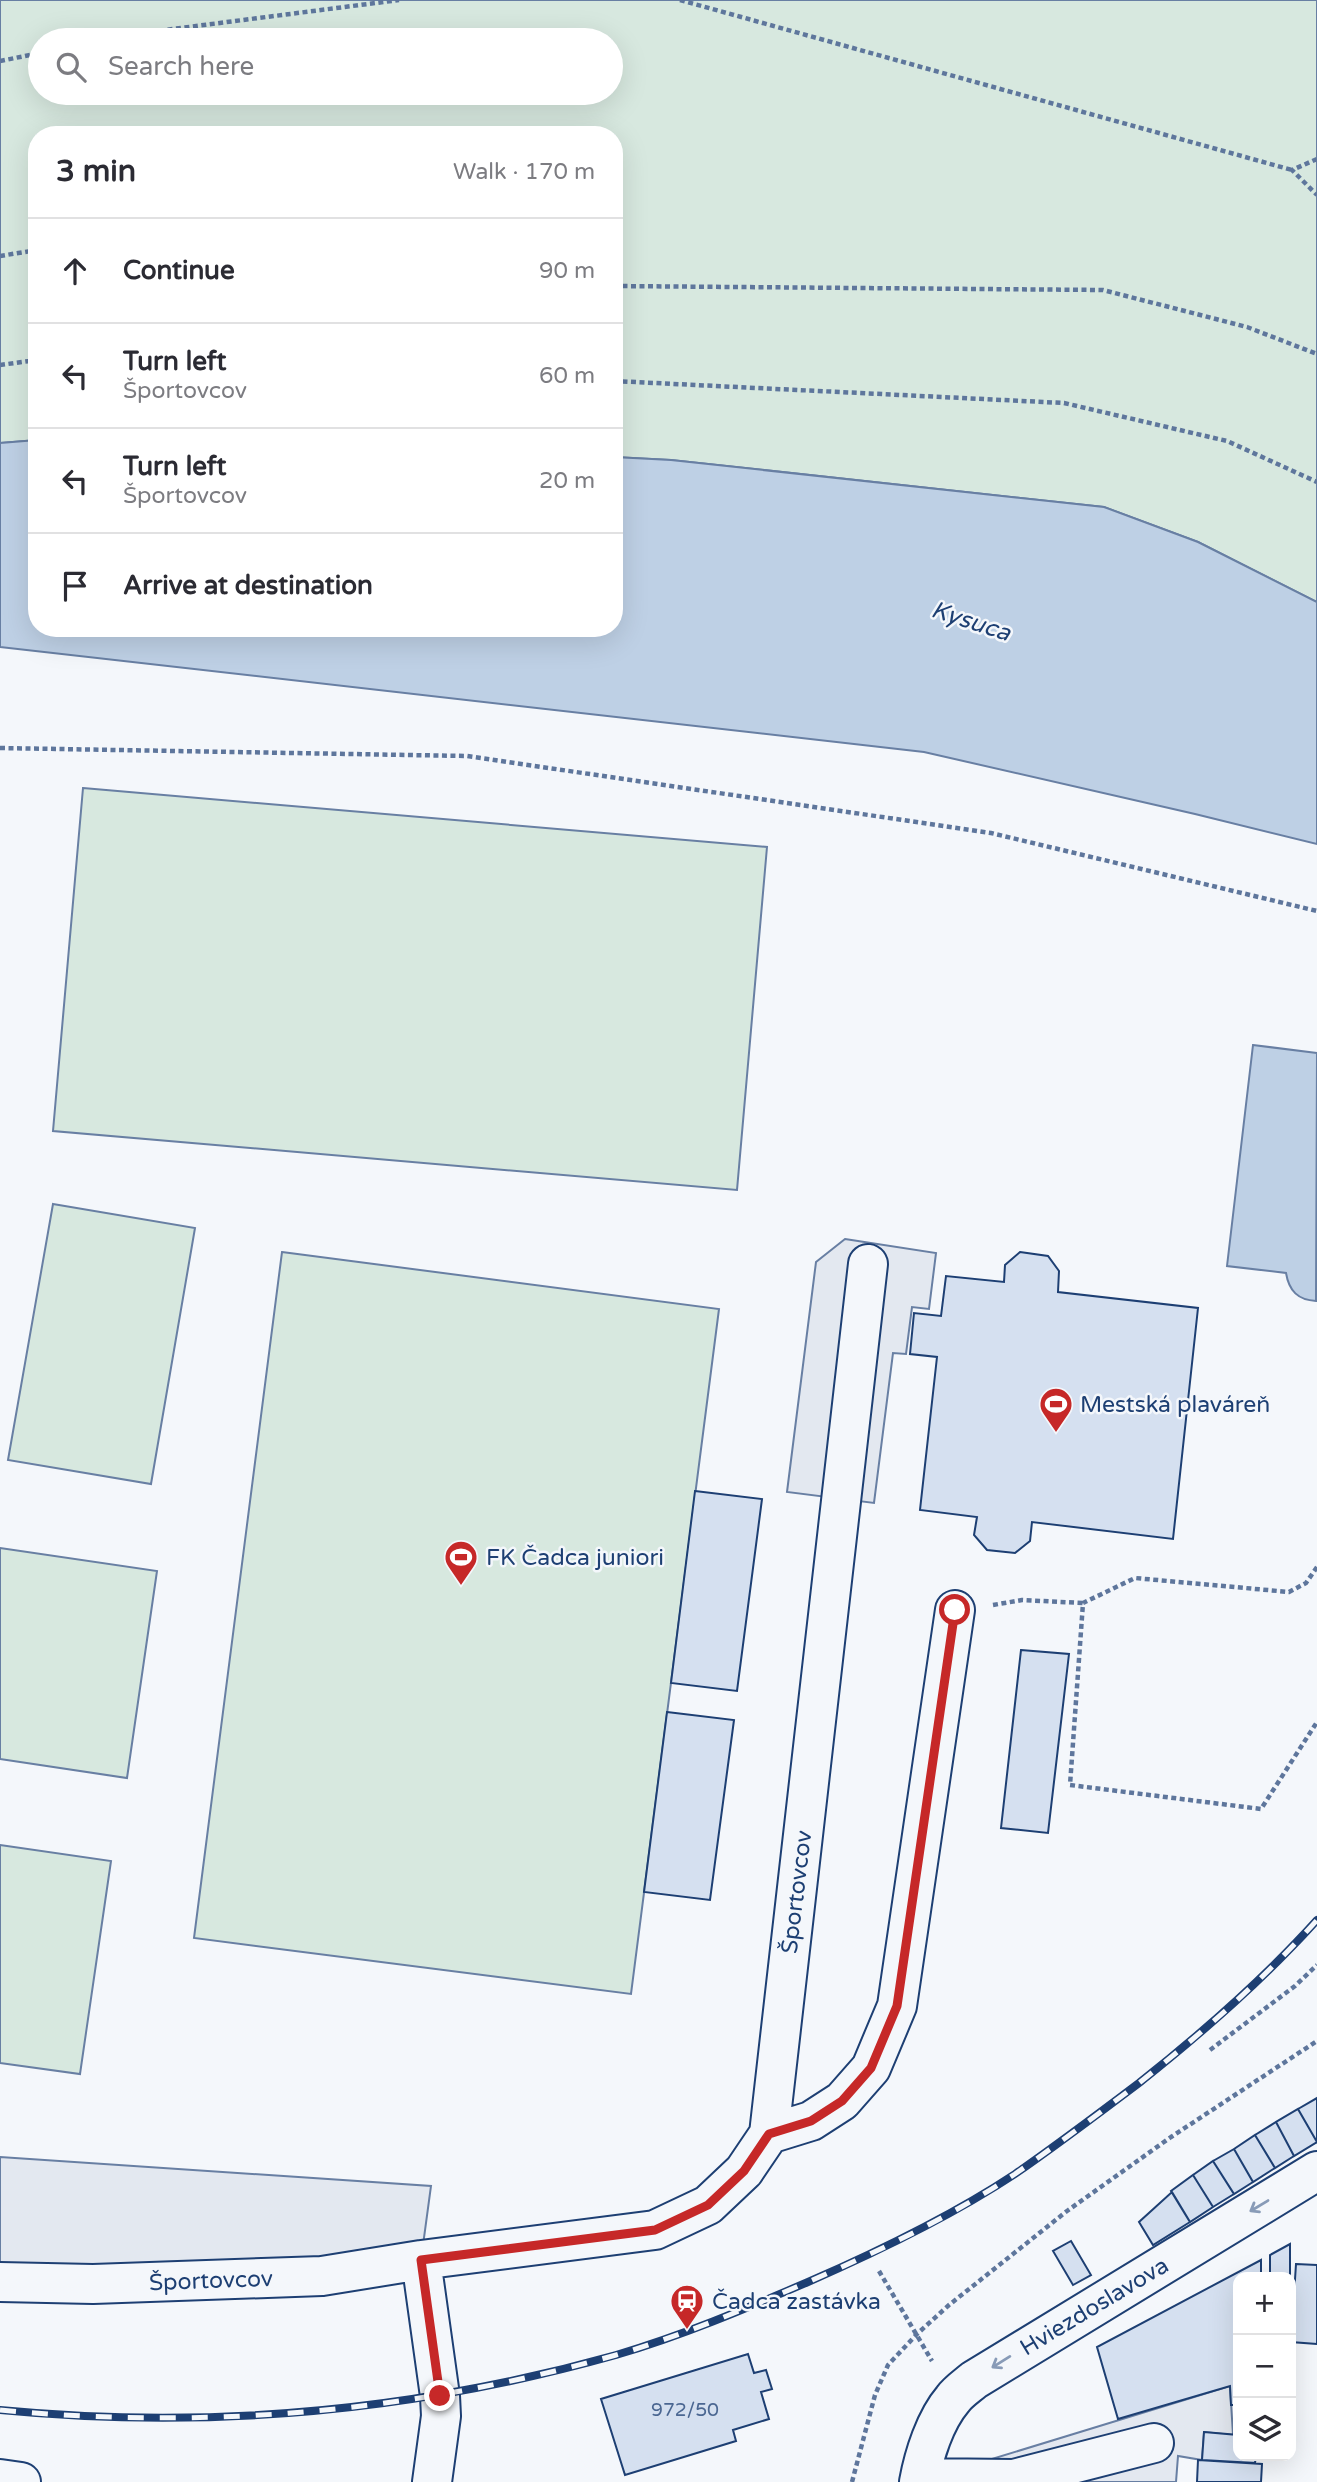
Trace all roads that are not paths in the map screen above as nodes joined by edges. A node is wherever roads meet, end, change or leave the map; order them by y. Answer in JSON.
{"nodes":[{"id":1,"x":868,"y":1264,"type":"dead end"},
{"id":2,"x":955,"y":1610,"type":"road end"},
{"id":3,"x":769,"y":2134,"type":"junction"},
{"id":4,"x":1317,"y":2171,"type":"edge"},
{"id":5,"x":421,"y":2260,"type":"junction"},
{"id":6,"x":0,"y":2282,"type":"edge"},
{"id":7,"x":1154,"y":2443,"type":"dead end"},
{"id":8,"x":0,"y":2479,"type":"edge"},
{"id":9,"x":919,"y":2480,"type":"edge"},
{"id":10,"x":21,"y":2482,"type":"edge"},
{"id":11,"x":432,"y":2482,"type":"edge"}],
"edges":[{"from":1,"to":3,"type":"street","name":"Športovcov"},
{"from":2,"to":3,"type":"street"},
{"from":3,"to":5,"type":"street","name":"Športovcov"},
{"from":4,"to":9,"type":"street","name":"Hviezdoslavova","one_way":true},
{"from":5,"to":6,"type":"street","name":"Športovcov"},
{"from":5,"to":11,"type":"street"},
{"from":7,"to":9,"type":"street"},
{"from":8,"to":10,"type":"street"}]}
